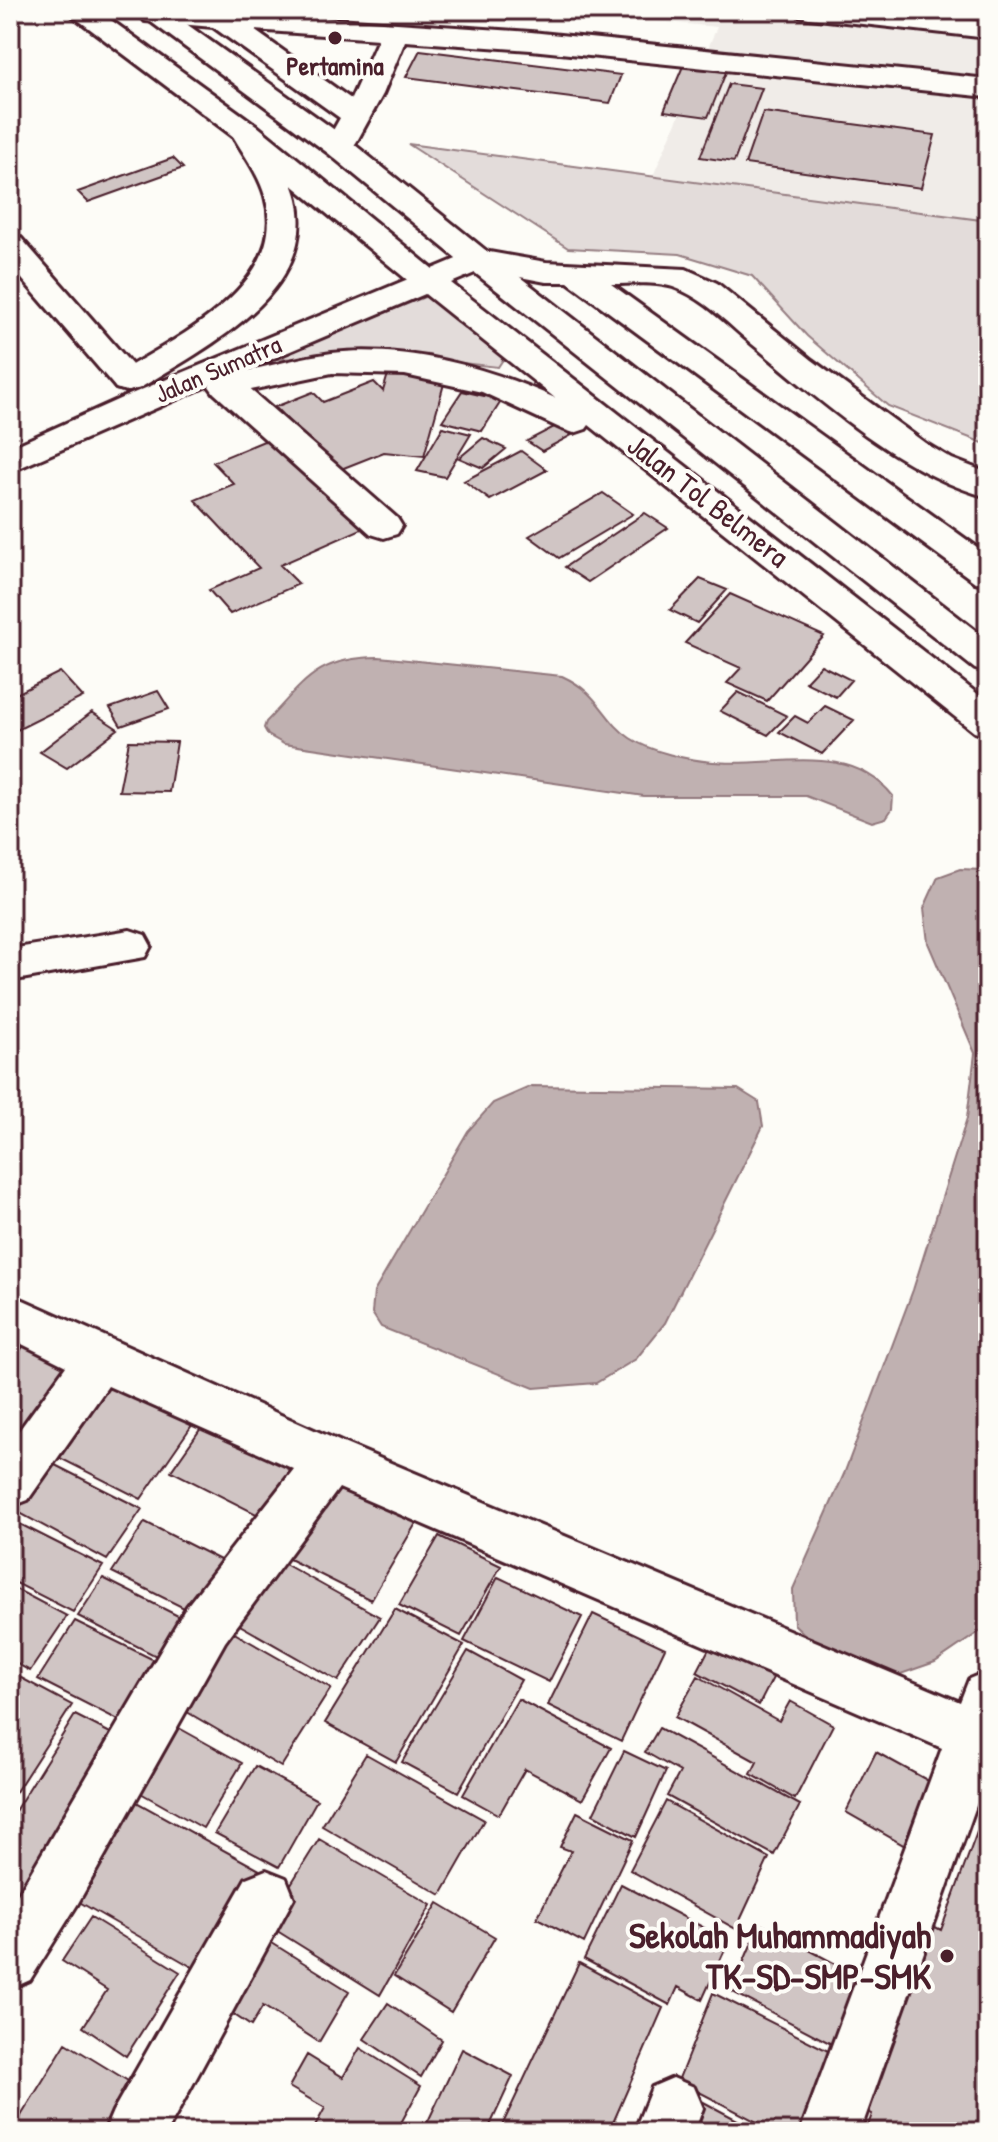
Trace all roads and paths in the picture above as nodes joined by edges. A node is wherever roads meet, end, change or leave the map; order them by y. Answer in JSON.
{"nodes":[{"id":1,"x":79,"y":10,"type":"edge"},
{"id":2,"x":809,"y":10,"type":"edge"},
{"id":3,"x":152,"y":12,"type":"edge"},
{"id":4,"x":908,"y":16,"type":"edge"},
{"id":5,"x":220,"y":19,"type":"junction"},
{"id":6,"x":988,"y":30,"type":"edge"},
{"id":7,"x":395,"y":32,"type":"junction"},
{"id":8,"x":988,"y":88,"type":"edge"},
{"id":9,"x":356,"y":116,"type":"junction"},
{"id":10,"x":245,"y":131,"type":"junction"},
{"id":11,"x":339,"y":147,"type":"junction"},
{"id":12,"x":10,"y":245,"type":"edge"},
{"id":13,"x":470,"y":254,"type":"junction"},
{"id":14,"x":576,"y":273,"type":"junction"},
{"id":15,"x":420,"y":275,"type":"junction"},
{"id":16,"x":226,"y":386,"type":"junction"},
{"id":17,"x":132,"y":393,"type":"junction"},
{"id":18,"x":10,"y":428,"type":"edge"},
{"id":19,"x":10,"y":461,"type":"edge"},
{"id":20,"x":988,"y":486,"type":"edge"},
{"id":21,"x":384,"y":526,"type":"dead end"},
{"id":22,"x":764,"y":545,"type":"junction"},
{"id":23,"x":988,"y":573,"type":"edge"},
{"id":24,"x":988,"y":660,"type":"edge"},
{"id":25,"x":988,"y":722,"type":"edge"},
{"id":26,"x":130,"y":946,"type":"dead end"},
{"id":27,"x":10,"y":965,"type":"edge"},
{"id":28,"x":10,"y":1315,"type":"edge"},
{"id":29,"x":99,"y":1359,"type":"junction"},
{"id":30,"x":330,"y":1461,"type":"junction"},
{"id":31,"x":10,"y":1484,"type":"edge"},
{"id":32,"x":981,"y":1715,"type":"edge"},
{"id":33,"x":266,"y":1898,"type":"dead end"},
{"id":34,"x":10,"y":1960,"type":"edge"},
{"id":35,"x":134,"y":2132,"type":"edge"},
{"id":36,"x":830,"y":2132,"type":"edge"}],
"edges":[{"from":1,"to":10,"type":"main road"},
{"from":2,"to":4,"type":"main road"},
{"from":3,"to":5,"type":"main road"},
{"from":3,"to":11,"type":"main road","name":"Jalan Tol Belmera"},
{"from":4,"to":6,"type":"main road"},
{"from":5,"to":7,"type":"main road"},
{"from":5,"to":9,"type":"main road"},
{"from":7,"to":8,"type":"main road"},
{"from":7,"to":9,"type":"main road"},
{"from":9,"to":11,"type":"main road"},
{"from":10,"to":15,"type":"main road"},
{"from":10,"to":17,"type":"main road"},
{"from":11,"to":13,"type":"main road","name":"Jalan Tol Belmera"},
{"from":12,"to":17,"type":"main road"},
{"from":13,"to":14,"type":"main road"},
{"from":13,"to":15,"type":"main road","name":"Jalan Sumatra"},
{"from":13,"to":24,"type":"main road","name":"Jalan Tol Belmera"},
{"from":14,"to":20,"type":"main road"},
{"from":14,"to":23,"type":"main road"},
{"from":15,"to":17,"type":"main road","name":"Jalan Sumatra"},
{"from":15,"to":22,"type":"main road","name":"Jalan Tol Belmera"},
{"from":16,"to":17,"type":"main road"},
{"from":16,"to":21,"type":"main road"},
{"from":16,"to":22,"type":"main road"},
{"from":17,"to":18,"type":"main road","name":"Jalan Sumatra"},
{"from":17,"to":19,"type":"main road","name":"Jalan Sumatra"},
{"from":22,"to":25,"type":"main road","name":"Jalan Tol Belmera"},
{"from":26,"to":27,"type":"main road"},
{"from":28,"to":29,"type":"main road"},
{"from":29,"to":30,"type":"main road"},
{"from":29,"to":31,"type":"main road"},
{"from":30,"to":32,"type":"main road"},
{"from":30,"to":34,"type":"main road"},
{"from":32,"to":36,"type":"main road"},
{"from":33,"to":35,"type":"main road"}]}
